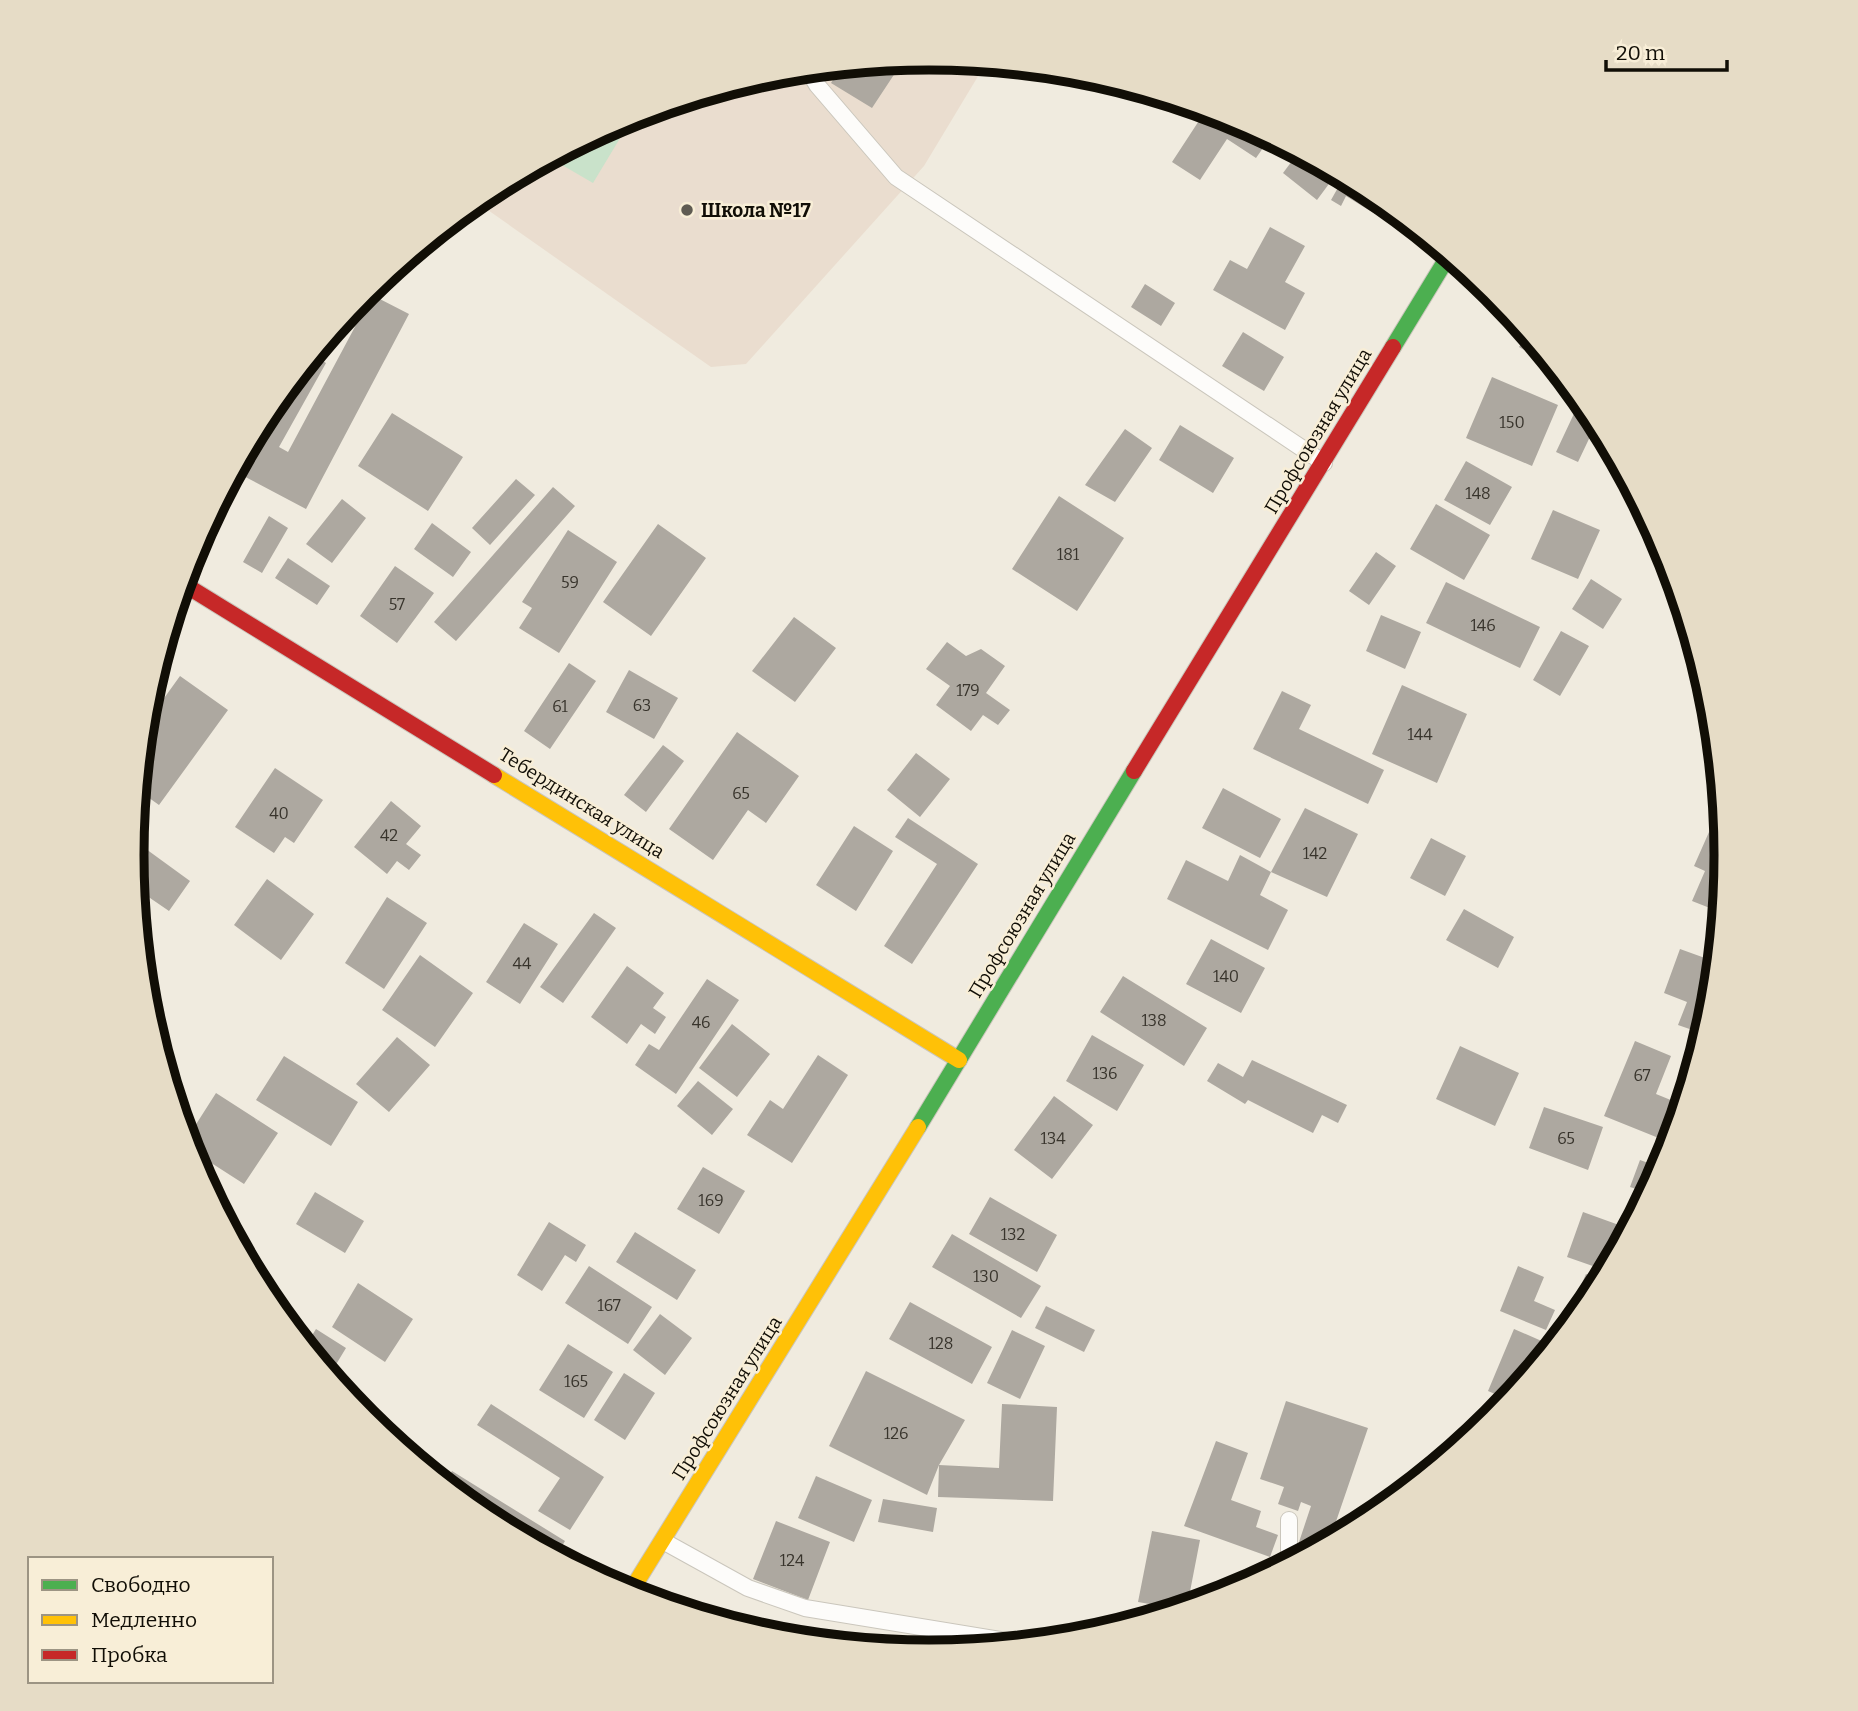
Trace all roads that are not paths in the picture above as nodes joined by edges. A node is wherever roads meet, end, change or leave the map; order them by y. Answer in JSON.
{"nodes":[{"id":1,"x":813,"y":79,"type":"edge"},
{"id":2,"x":1444,"y":263,"type":"edge"},
{"id":3,"x":1324,"y":463,"type":"junction"},
{"id":4,"x":191,"y":588,"type":"edge"},
{"id":5,"x":959,"y":1060,"type":"junction"},
{"id":6,"x":1289,"y":1520,"type":"dead end"},
{"id":7,"x":663,"y":1541,"type":"junction"},
{"id":8,"x":1289,"y":1553,"type":"edge"},
{"id":9,"x":636,"y":1584,"type":"edge"},
{"id":10,"x":989,"y":1638,"type":"edge"}],
"edges":[{"from":1,"to":3,"type":"lane"},
{"from":2,"to":3,"type":"street","name":"Профсоюзная улица"},
{"from":3,"to":5,"type":"street","name":"Профсоюзная улица"},
{"from":4,"to":5,"type":"street","name":"Тебердинская улица"},
{"from":5,"to":7,"type":"street","name":"Профсоюзная улица"},
{"from":6,"to":8,"type":"lane"},
{"from":7,"to":9,"type":"street","name":"Профсоюзная улица"},
{"from":7,"to":10,"type":"lane"}]}
